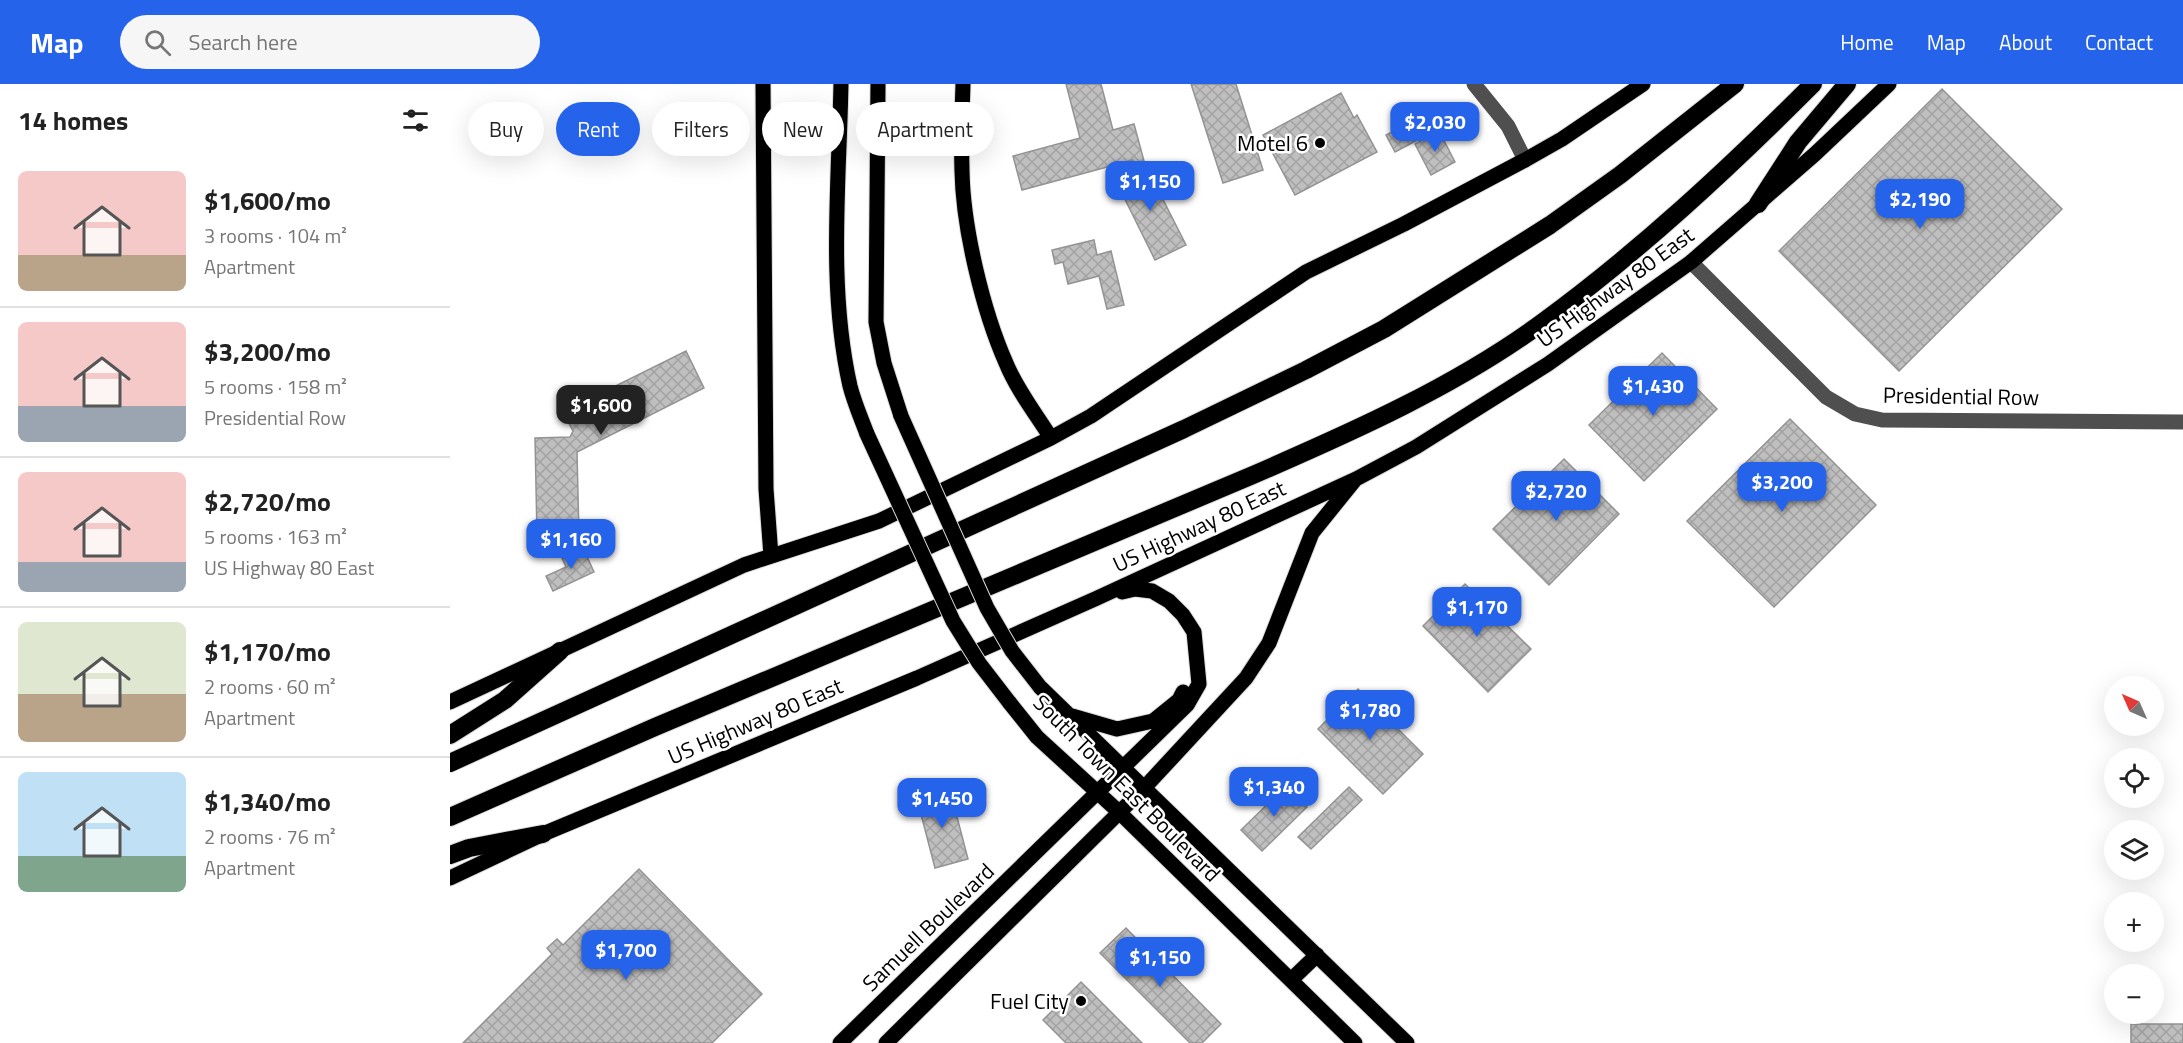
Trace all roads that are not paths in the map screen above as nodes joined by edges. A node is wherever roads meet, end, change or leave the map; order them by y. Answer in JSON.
{"nodes":[{"id":1,"x":763,"y":84,"type":"edge"},
{"id":2,"x":841,"y":84,"type":"edge"},
{"id":3,"x":878,"y":84,"type":"edge"},
{"id":4,"x":963,"y":84,"type":"edge"},
{"id":5,"x":1474,"y":84,"type":"edge"},
{"id":6,"x":1643,"y":84,"type":"edge"},
{"id":7,"x":1735,"y":84,"type":"edge"},
{"id":8,"x":1813,"y":84,"type":"edge"},
{"id":9,"x":1847,"y":84,"type":"edge"},
{"id":10,"x":1889,"y":84,"type":"edge"},
{"id":11,"x":1525,"y":160,"type":"junction"},
{"id":12,"x":1758,"y":204,"type":"junction"},
{"id":13,"x":1691,"y":262,"type":"junction"},
{"id":14,"x":2183,"y":422,"type":"edge"},
{"id":15,"x":1051,"y":438,"type":"junction"},
{"id":16,"x":1356,"y":479,"type":"junction"},
{"id":17,"x":771,"y":556,"type":"junction"},
{"id":18,"x":1095,"y":599,"type":"junction"},
{"id":19,"x":560,"y":651,"type":"junction"},
{"id":20,"x":1196,"y":665,"type":"junction"},
{"id":21,"x":450,"y":702,"type":"edge"},
{"id":22,"x":1068,"y":714,"type":"junction"},
{"id":23,"x":450,"y":735,"type":"edge"},
{"id":24,"x":450,"y":764,"type":"edge"},
{"id":25,"x":1125,"y":768,"type":"junction"},
{"id":26,"x":1145,"y":787,"type":"junction"},
{"id":27,"x":1098,"y":793,"type":"junction"},
{"id":28,"x":1119,"y":812,"type":"junction"},
{"id":29,"x":450,"y":817,"type":"edge"},
{"id":30,"x":543,"y":834,"type":"junction"},
{"id":31,"x":450,"y":855,"type":"edge"},
{"id":32,"x":450,"y":878,"type":"edge"},
{"id":33,"x":1317,"y":955,"type":"junction"},
{"id":34,"x":1291,"y":980,"type":"junction"},
{"id":35,"x":840,"y":1043,"type":"edge"},
{"id":36,"x":886,"y":1043,"type":"edge"},
{"id":37,"x":1355,"y":1043,"type":"edge"},
{"id":38,"x":1407,"y":1043,"type":"edge"}],
"edges":[{"from":1,"to":17,"type":"main road"},
{"from":2,"to":27,"type":"main road","name":"South Town East Boulevard","bridge":true},
{"from":3,"to":22,"type":"main road","name":"South Town East Boulevard","bridge":true},
{"from":4,"to":15,"type":"main road"},
{"from":5,"to":11,"type":"street"},
{"from":6,"to":11,"type":"main road"},
{"from":7,"to":24,"type":"highway"},
{"from":8,"to":29,"type":"highway"},
{"from":9,"to":12,"type":"highway"},
{"from":10,"to":12,"type":"main road","name":"US Highway 80 East"},
{"from":11,"to":15,"type":"main road"},
{"from":12,"to":13,"type":"main road","name":"US Highway 80 East"},
{"from":13,"to":14,"type":"street","name":"Presidential Row"},
{"from":13,"to":16,"type":"main road","name":"US Highway 80 East"},
{"from":15,"to":17,"type":"main road"},
{"from":16,"to":18,"type":"main road","name":"US Highway 80 East"},
{"from":16,"to":26,"type":"main road"},
{"from":17,"to":19,"type":"main road"},
{"from":18,"to":20,"type":"main road","name":"Samuell Boulevard"},
{"from":18,"to":30,"type":"main road","name":"US Highway 80 East"},
{"from":19,"to":21,"type":"main road"},
{"from":19,"to":23,"type":"highway"},
{"from":20,"to":22,"type":"main road"},
{"from":20,"to":25,"type":"main road","name":"Samuell Boulevard"},
{"from":22,"to":25,"type":"main road","name":"South Town East Boulevard"},
{"from":25,"to":26,"type":"main road","name":"South Town East Boulevard"},
{"from":25,"to":27,"type":"main road","name":"Samuell Boulevard"},
{"from":26,"to":28,"type":"main road"},
{"from":26,"to":33,"type":"main road","name":"South Town East Boulevard"},
{"from":27,"to":28,"type":"main road","name":"South Town East Boulevard"},
{"from":27,"to":35,"type":"main road","name":"Samuell Boulevard"},
{"from":28,"to":34,"type":"main road","name":"South Town East Boulevard"},
{"from":28,"to":36,"type":"main road"},
{"from":30,"to":31,"type":"highway"},
{"from":30,"to":32,"type":"main road","name":"US Highway 80 East"},
{"from":33,"to":34,"type":"main road"},
{"from":33,"to":38,"type":"main road","name":"South Town East Boulevard"},
{"from":34,"to":37,"type":"main road","name":"South Town East Boulevard"}]}
